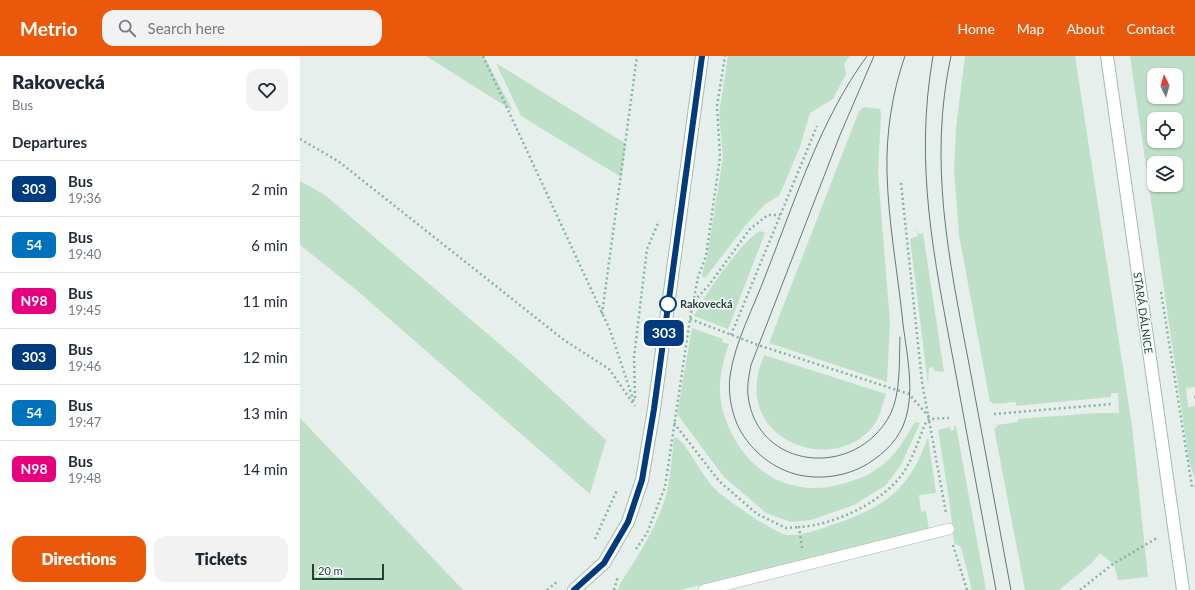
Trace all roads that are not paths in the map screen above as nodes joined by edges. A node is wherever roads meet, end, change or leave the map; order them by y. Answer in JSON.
{"nodes":[{"id":1,"x":702,"y":56,"type":"edge"},
{"id":2,"x":1107,"y":56,"type":"edge"},
{"id":3,"x":949,"y":528,"type":"road end"},
{"id":4,"x":1179,"y":569,"type":"junction"},
{"id":5,"x":574,"y":590,"type":"edge"},
{"id":6,"x":704,"y":590,"type":"edge"},
{"id":7,"x":1180,"y":590,"type":"edge"},
{"id":8,"x":1183,"y":590,"type":"edge"}],
"edges":[{"from":1,"to":5,"type":"main road"},
{"from":2,"to":4,"type":"main road","name":"STARÁ DÁLNICE"},
{"from":3,"to":6,"type":"lane"},
{"from":4,"to":7,"type":"main road","name":"STARÁ DÁLNICE"},
{"from":4,"to":8,"type":"main road","name":"STARÁ DÁLNICE"}]}
